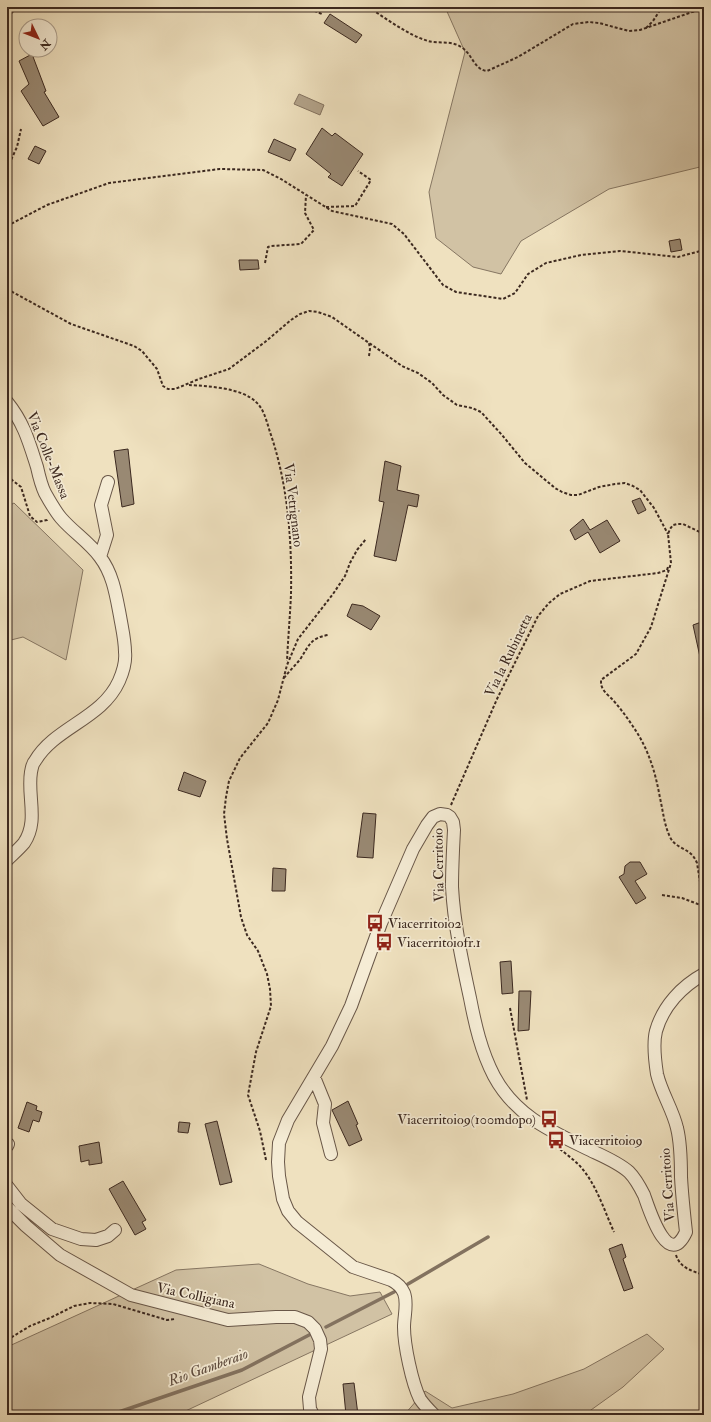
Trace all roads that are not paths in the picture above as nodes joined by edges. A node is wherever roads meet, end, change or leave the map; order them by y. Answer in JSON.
{"nodes":[{"id":1,"x":7,"y":402,"type":"edge"},
{"id":2,"x":108,"y":482,"type":"dead end"},
{"id":3,"x":100,"y":557,"type":"junction"},
{"id":4,"x":7,"y":860,"type":"edge"},
{"id":5,"x":704,"y":974,"type":"edge"},
{"id":6,"x":314,"y":1077,"type":"junction"},
{"id":7,"x":331,"y":1154,"type":"dead end"},
{"id":8,"x":7,"y":1186,"type":"edge"},
{"id":9,"x":13,"y":1208,"type":"edge"},
{"id":10,"x":115,"y":1230,"type":"dead end"},
{"id":11,"x":313,"y":1415,"type":"edge"},
{"id":12,"x":434,"y":1415,"type":"edge"}],
"edges":[{"from":1,"to":3,"type":"street","name":"Via Colle-Massa"},
{"from":2,"to":3,"type":"street"},
{"from":3,"to":4,"type":"street","name":"Via Colle-Massa"},
{"from":5,"to":6,"type":"street","name":"Via Cerritoio"},
{"from":6,"to":7,"type":"street"},
{"from":6,"to":12,"type":"street","name":"Via Cerritoio"},
{"from":8,"to":9,"type":"street"},
{"from":9,"to":10,"type":"street"},
{"from":9,"to":11,"type":"street","name":"Via Colligiana"}]}
